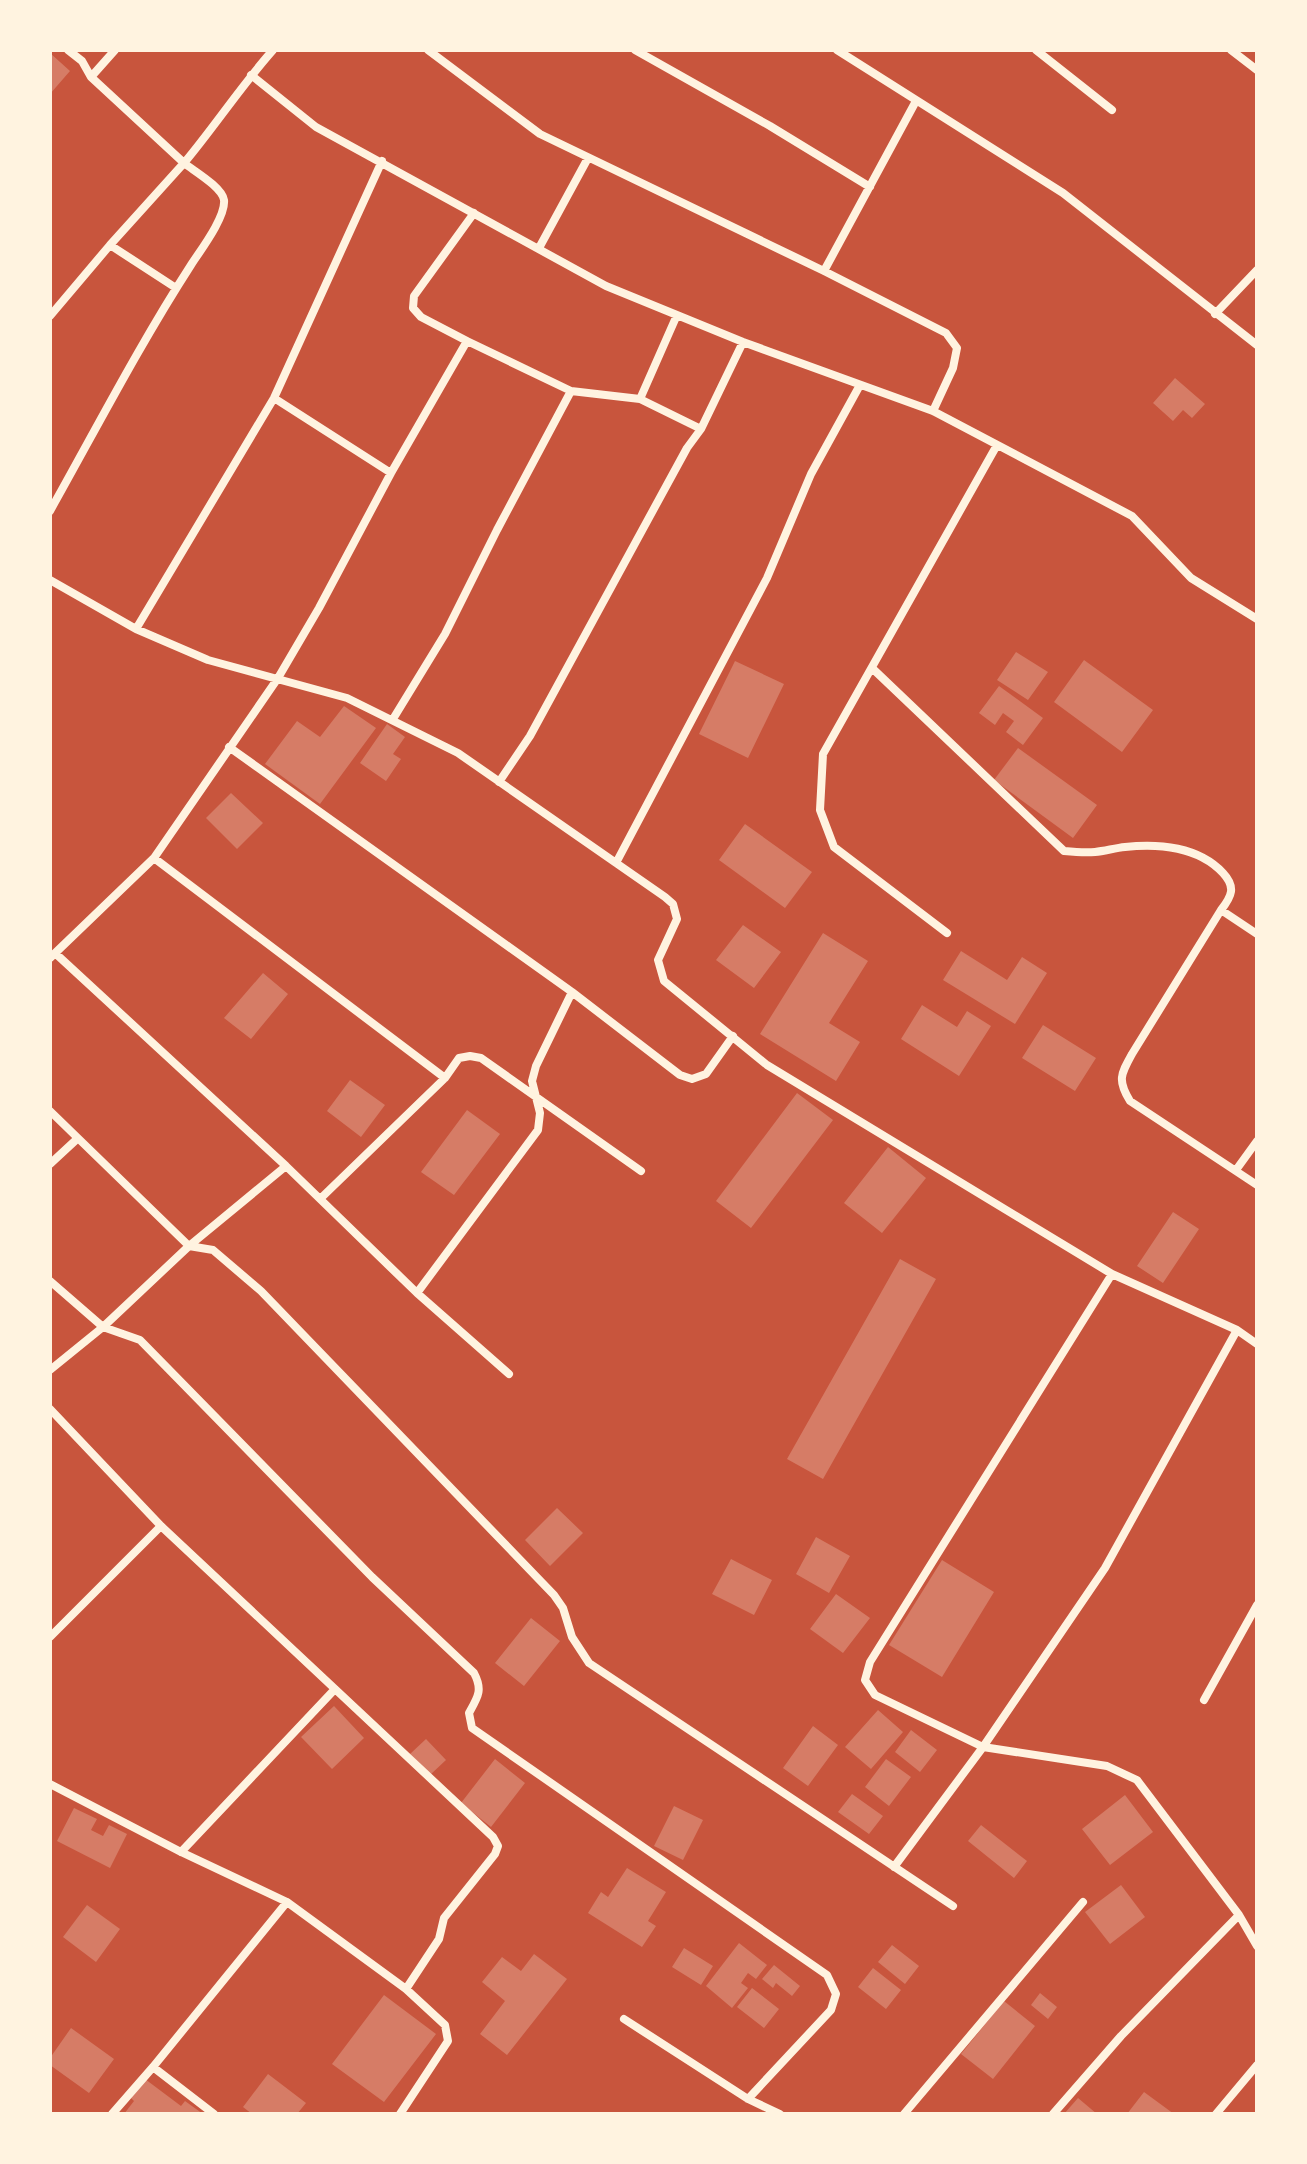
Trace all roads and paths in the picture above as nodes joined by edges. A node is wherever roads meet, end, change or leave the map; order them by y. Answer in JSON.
{"nodes":[{"id":1,"x":68,"y":50,"type":"edge"},
{"id":2,"x":115,"y":50,"type":"edge"},
{"id":3,"x":273,"y":50,"type":"edge"},
{"id":4,"x":428,"y":50,"type":"edge"},
{"id":5,"x":635,"y":50,"type":"edge"},
{"id":6,"x":837,"y":50,"type":"edge"},
{"id":7,"x":1036,"y":50,"type":"edge"},
{"id":8,"x":1231,"y":50,"type":"edge"},
{"id":9,"x":1257,"y":70,"type":"edge"},
{"id":10,"x":251,"y":75,"type":"junction"},
{"id":11,"x":91,"y":77,"type":"junction"},
{"id":12,"x":916,"y":101,"type":"junction"},
{"id":13,"x":1112,"y":110,"type":"dead end"},
{"id":14,"x":588,"y":158,"type":"junction"},
{"id":15,"x":382,"y":161,"type":"junction"},
{"id":16,"x":184,"y":163,"type":"junction"},
{"id":17,"x":870,"y":187,"type":"junction"},
{"id":18,"x":474,"y":213,"type":"junction"},
{"id":19,"x":110,"y":245,"type":"junction"},
{"id":20,"x":539,"y":248,"type":"junction"},
{"id":21,"x":1257,"y":270,"type":"edge"},
{"id":22,"x":824,"y":271,"type":"junction"},
{"id":23,"x":176,"y":288,"type":"junction"},
{"id":24,"x":52,"y":309,"type":"edge"},
{"id":25,"x":1215,"y":314,"type":"junction"},
{"id":26,"x":677,"y":315,"type":"junction"},
{"id":27,"x":467,"y":341,"type":"junction"},
{"id":28,"x":743,"y":342,"type":"junction"},
{"id":29,"x":1257,"y":345,"type":"edge"},
{"id":30,"x":860,"y":385,"type":"junction"},
{"id":31,"x":571,"y":391,"type":"junction"},
{"id":32,"x":274,"y":398,"type":"junction"},
{"id":33,"x":640,"y":399,"type":"junction"},
{"id":34,"x":933,"y":411,"type":"junction"},
{"id":35,"x":701,"y":429,"type":"junction"},
{"id":36,"x":997,"y":445,"type":"junction"},
{"id":37,"x":391,"y":473,"type":"junction"},
{"id":38,"x":50,"y":511,"type":"edge"},
{"id":39,"x":50,"y":580,"type":"edge"},
{"id":40,"x":1257,"y":619,"type":"edge"},
{"id":41,"x":136,"y":629,"type":"junction"},
{"id":42,"x":872,"y":668,"type":"junction"},
{"id":43,"x":278,"y":678,"type":"junction"},
{"id":44,"x":393,"y":719,"type":"junction"},
{"id":45,"x":229,"y":747,"type":"junction"},
{"id":46,"x":499,"y":782,"type":"junction"},
{"id":47,"x":154,"y":858,"type":"junction"},
{"id":48,"x":616,"y":863,"type":"junction"},
{"id":49,"x":1221,"y":910,"type":"junction"},
{"id":50,"x":947,"y":933,"type":"dead end"},
{"id":51,"x":1257,"y":934,"type":"edge"},
{"id":52,"x":53,"y":956,"type":"edge"},
{"id":53,"x":572,"y":992,"type":"junction"},
{"id":54,"x":733,"y":1036,"type":"junction"},
{"id":55,"x":445,"y":1078,"type":"junction"},
{"id":56,"x":535,"y":1094,"type":"junction"},
{"id":57,"x":50,"y":1111,"type":"edge"},
{"id":58,"x":77,"y":1139,"type":"junction"},
{"id":59,"x":1257,"y":1141,"type":"edge"},
{"id":60,"x":50,"y":1164,"type":"edge"},
{"id":61,"x":286,"y":1166,"type":"junction"},
{"id":62,"x":1236,"y":1170,"type":"junction"},
{"id":63,"x":641,"y":1171,"type":"dead end"},
{"id":64,"x":1257,"y":1185,"type":"edge"},
{"id":65,"x":320,"y":1199,"type":"junction"},
{"id":66,"x":189,"y":1246,"type":"junction"},
{"id":67,"x":1112,"y":1274,"type":"junction"},
{"id":68,"x":50,"y":1281,"type":"edge"},
{"id":69,"x":417,"y":1293,"type":"junction"},
{"id":70,"x":103,"y":1327,"type":"junction"},
{"id":71,"x":1237,"y":1330,"type":"junction"},
{"id":72,"x":1257,"y":1344,"type":"edge"},
{"id":73,"x":50,"y":1370,"type":"edge"},
{"id":74,"x":509,"y":1374,"type":"dead end"},
{"id":75,"x":50,"y":1409,"type":"edge"},
{"id":76,"x":161,"y":1526,"type":"junction"},
{"id":77,"x":1257,"y":1605,"type":"edge"},
{"id":78,"x":50,"y":1637,"type":"edge"},
{"id":79,"x":335,"y":1689,"type":"junction"},
{"id":80,"x":1204,"y":1700,"type":"dead end"},
{"id":81,"x":983,"y":1747,"type":"junction"},
{"id":82,"x":50,"y":1784,"type":"edge"},
{"id":83,"x":181,"y":1852,"type":"junction"},
{"id":84,"x":894,"y":1867,"type":"junction"},
{"id":85,"x":287,"y":1902,"type":"junction"},
{"id":86,"x":1083,"y":1902,"type":"dead end"},
{"id":87,"x":953,"y":1906,"type":"dead end"},
{"id":88,"x":1239,"y":1915,"type":"junction"},
{"id":89,"x":1257,"y":1946,"type":"edge"},
{"id":90,"x":406,"y":1989,"type":"junction"},
{"id":91,"x":624,"y":2019,"type":"dead end"},
{"id":92,"x":1257,"y":2065,"type":"edge"},
{"id":93,"x":153,"y":2067,"type":"junction"},
{"id":94,"x":748,"y":2099,"type":"junction"},
{"id":95,"x":112,"y":2114,"type":"edge"},
{"id":96,"x":214,"y":2114,"type":"edge"},
{"id":97,"x":400,"y":2114,"type":"edge"},
{"id":98,"x":780,"y":2114,"type":"edge"},
{"id":99,"x":904,"y":2114,"type":"edge"},
{"id":100,"x":1053,"y":2114,"type":"edge"},
{"id":101,"x":1216,"y":2114,"type":"edge"}],
"edges":[{"from":1,"to":11,"type":"street"},
{"from":2,"to":11,"type":"street"},
{"from":3,"to":10,"type":"street"},
{"from":4,"to":14,"type":"street"},
{"from":5,"to":17,"type":"street"},
{"from":6,"to":12,"type":"street"},
{"from":7,"to":13,"type":"street"},
{"from":8,"to":9,"type":"street"},
{"from":10,"to":15,"type":"street"},
{"from":10,"to":16,"type":"street"},
{"from":11,"to":16,"type":"street"},
{"from":12,"to":17,"type":"street"},
{"from":12,"to":25,"type":"street"},
{"from":14,"to":20,"type":"street"},
{"from":14,"to":22,"type":"street"},
{"from":15,"to":18,"type":"street"},
{"from":15,"to":32,"type":"street"},
{"from":16,"to":19,"type":"street"},
{"from":16,"to":23,"type":"street"},
{"from":17,"to":22,"type":"street"},
{"from":18,"to":20,"type":"street"},
{"from":18,"to":27,"type":"street"},
{"from":19,"to":23,"type":"street"},
{"from":19,"to":24,"type":"street"},
{"from":20,"to":26,"type":"street"},
{"from":21,"to":25,"type":"street"},
{"from":22,"to":34,"type":"street"},
{"from":23,"to":38,"type":"street"},
{"from":25,"to":29,"type":"street"},
{"from":26,"to":28,"type":"street"},
{"from":26,"to":33,"type":"street"},
{"from":27,"to":31,"type":"street"},
{"from":27,"to":37,"type":"street"},
{"from":28,"to":30,"type":"street"},
{"from":28,"to":35,"type":"street"},
{"from":30,"to":34,"type":"street"},
{"from":30,"to":48,"type":"street"},
{"from":31,"to":33,"type":"street"},
{"from":31,"to":44,"type":"street"},
{"from":32,"to":37,"type":"street"},
{"from":32,"to":41,"type":"street"},
{"from":33,"to":35,"type":"street"},
{"from":34,"to":36,"type":"street"},
{"from":35,"to":46,"type":"street"},
{"from":36,"to":40,"type":"street"},
{"from":36,"to":42,"type":"street"},
{"from":37,"to":43,"type":"street"},
{"from":39,"to":41,"type":"street"},
{"from":41,"to":43,"type":"street"},
{"from":42,"to":49,"type":"street"},
{"from":42,"to":50,"type":"street"},
{"from":43,"to":44,"type":"street"},
{"from":43,"to":45,"type":"street"},
{"from":44,"to":46,"type":"street"},
{"from":45,"to":47,"type":"street"},
{"from":45,"to":53,"type":"street"},
{"from":46,"to":48,"type":"street"},
{"from":47,"to":52,"type":"street"},
{"from":47,"to":55,"type":"street"},
{"from":48,"to":54,"type":"street"},
{"from":49,"to":51,"type":"street"},
{"from":49,"to":62,"type":"street"},
{"from":52,"to":61,"type":"street"},
{"from":53,"to":54,"type":"street"},
{"from":53,"to":56,"type":"street"},
{"from":54,"to":67,"type":"street"},
{"from":55,"to":56,"type":"street"},
{"from":55,"to":65,"type":"street"},
{"from":56,"to":63,"type":"street"},
{"from":56,"to":69,"type":"street"},
{"from":57,"to":58,"type":"street"},
{"from":58,"to":60,"type":"street"},
{"from":58,"to":66,"type":"street"},
{"from":59,"to":62,"type":"street"},
{"from":61,"to":65,"type":"street"},
{"from":61,"to":66,"type":"street"},
{"from":62,"to":64,"type":"street"},
{"from":65,"to":69,"type":"street"},
{"from":66,"to":70,"type":"street"},
{"from":66,"to":84,"type":"street"},
{"from":67,"to":71,"type":"street"},
{"from":67,"to":81,"type":"street"},
{"from":68,"to":70,"type":"street"},
{"from":69,"to":74,"type":"street"},
{"from":70,"to":73,"type":"street"},
{"from":70,"to":94,"type":"street"},
{"from":71,"to":72,"type":"street"},
{"from":71,"to":81,"type":"street"},
{"from":75,"to":76,"type":"street"},
{"from":76,"to":78,"type":"street"},
{"from":76,"to":79,"type":"street"},
{"from":77,"to":80,"type":"street"},
{"from":79,"to":83,"type":"street"},
{"from":79,"to":90,"type":"street"},
{"from":81,"to":84,"type":"street"},
{"from":81,"to":88,"type":"street"},
{"from":82,"to":83,"type":"street"},
{"from":83,"to":85,"type":"street"},
{"from":84,"to":87,"type":"street"},
{"from":85,"to":90,"type":"street"},
{"from":85,"to":93,"type":"street"},
{"from":86,"to":99,"type":"street"},
{"from":88,"to":89,"type":"street"},
{"from":88,"to":100,"type":"street"},
{"from":90,"to":97,"type":"street"},
{"from":91,"to":94,"type":"street"},
{"from":92,"to":101,"type":"street"},
{"from":93,"to":95,"type":"street"},
{"from":93,"to":96,"type":"street"},
{"from":94,"to":98,"type":"street"}]}
